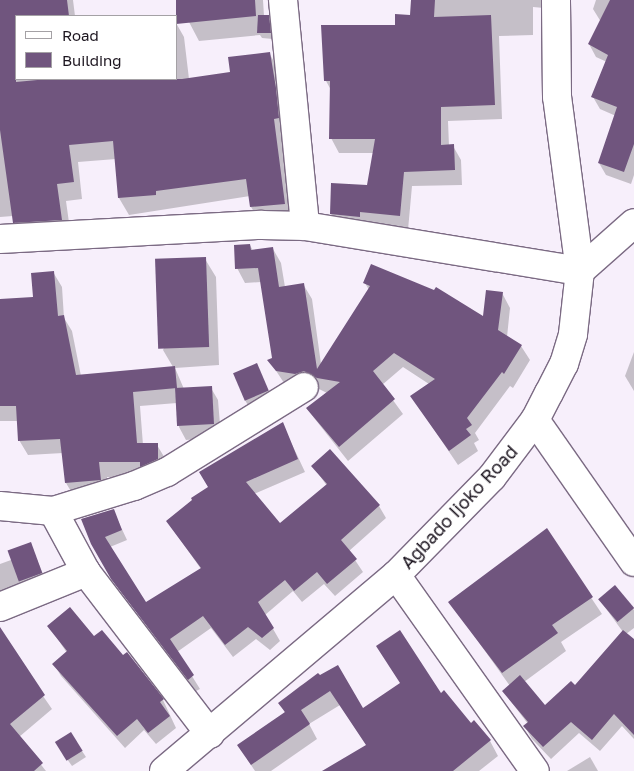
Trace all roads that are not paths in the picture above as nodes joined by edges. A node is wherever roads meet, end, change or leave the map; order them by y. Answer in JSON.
{"nodes":[{"id":1,"x":283,"y":0,"type":"edge"},
{"id":2,"x":556,"y":0,"type":"edge"},
{"id":3,"x":634,"y":223,"type":"edge"},
{"id":4,"x":305,"y":226,"type":"junction"},
{"id":5,"x":0,"y":239,"type":"edge"},
{"id":6,"x":580,"y":271,"type":"junction"},
{"id":7,"x":304,"y":387,"type":"dead end"},
{"id":8,"x":535,"y":420,"type":"junction"},
{"id":9,"x":0,"y":506,"type":"edge"},
{"id":10,"x":53,"y":510,"type":"junction"},
{"id":11,"x":633,"y":558,"type":"edge"},
{"id":12,"x":86,"y":572,"type":"junction"},
{"id":13,"x":396,"y":575,"type":"junction"},
{"id":14,"x":0,"y":607,"type":"edge"},
{"id":15,"x":210,"y":734,"type":"junction"},
{"id":16,"x":164,"y":771,"type":"edge"},
{"id":17,"x":535,"y":771,"type":"edge"}],
"edges":[{"from":1,"to":4,"type":"street"},
{"from":2,"to":6,"type":"street","name":"Agbado Ijoko Road"},
{"from":3,"to":6,"type":"street"},
{"from":4,"to":5,"type":"street"},
{"from":4,"to":6,"type":"street"},
{"from":6,"to":8,"type":"street","name":"Agbado Ijoko Road"},
{"from":7,"to":10,"type":"street"},
{"from":8,"to":11,"type":"street"},
{"from":8,"to":13,"type":"street","name":"Agbado Ijoko Road"},
{"from":9,"to":10,"type":"street"},
{"from":10,"to":12,"type":"street"},
{"from":12,"to":14,"type":"street"},
{"from":12,"to":15,"type":"street"},
{"from":13,"to":15,"type":"street","name":"Agbado Ijoko Road"},
{"from":13,"to":17,"type":"street"},
{"from":15,"to":16,"type":"street","name":"Agbado Ijoko Road"}]}
